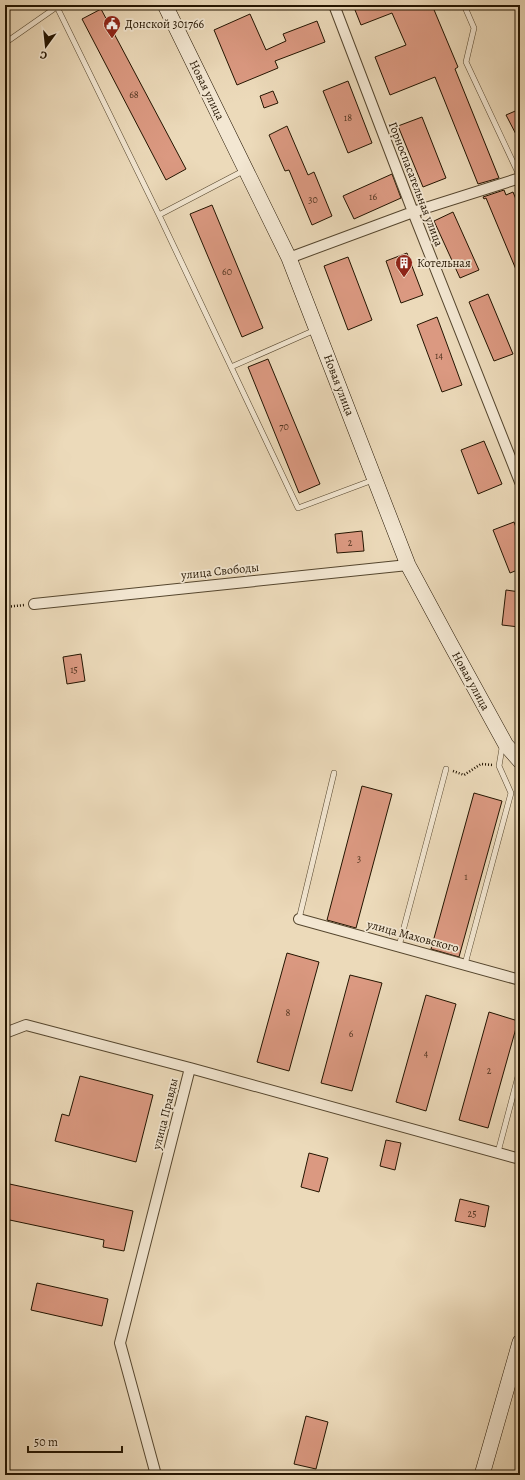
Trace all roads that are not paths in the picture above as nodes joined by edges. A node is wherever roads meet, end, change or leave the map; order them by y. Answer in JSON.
{"nodes":[{"id":1,"x":165,"y":5,"type":"edge"},
{"id":2,"x":334,"y":5,"type":"edge"},
{"id":3,"x":464,"y":5,"type":"edge"},
{"id":4,"x":58,"y":6,"type":"edge"},
{"id":5,"x":5,"y":43,"type":"edge"},
{"id":6,"x":246,"y":170,"type":"junction"},
{"id":7,"x":520,"y":177,"type":"edge"},
{"id":8,"x":413,"y":212,"type":"junction"},
{"id":9,"x":159,"y":215,"type":"junction"},
{"id":10,"x":289,"y":258,"type":"junction"},
{"id":11,"x":317,"y":329,"type":"junction"},
{"id":12,"x":231,"y":367,"type":"junction"},
{"id":13,"x":376,"y":479,"type":"junction"},
{"id":14,"x":520,"y":482,"type":"edge"},
{"id":15,"x":408,"y":565,"type":"junction"},
{"id":16,"x":34,"y":604,"type":"road end"},
{"id":17,"x":506,"y":745,"type":"junction"},
{"id":18,"x":520,"y":761,"type":"edge"},
{"id":19,"x":446,"y":769,"type":"road end"},
{"id":20,"x":334,"y":773,"type":"dead end"},
{"id":21,"x":299,"y":919,"type":"joint"},
{"id":22,"x":399,"y":946,"type":"junction"},
{"id":23,"x":465,"y":964,"type":"junction"},
{"id":24,"x":520,"y":980,"type":"edge"},
{"id":25,"x":5,"y":1033,"type":"edge"},
{"id":26,"x":190,"y":1068,"type":"junction"},
{"id":27,"x":520,"y":1069,"type":"edge"},
{"id":28,"x":498,"y":1152,"type":"junction"},
{"id":29,"x":520,"y":1159,"type":"edge"},
{"id":30,"x":520,"y":1342,"type":"edge"},
{"id":31,"x":156,"y":1475,"type":"edge"},
{"id":32,"x":482,"y":1475,"type":"edge"}],
"edges":[{"from":1,"to":6,"type":"main road","name":"Новая улица"},
{"from":2,"to":8,"type":"street","name":"Горноспасательная улица"},
{"from":3,"to":7,"type":"lane"},
{"from":4,"to":5,"type":"lane"},
{"from":4,"to":9,"type":"lane"},
{"from":6,"to":9,"type":"lane"},
{"from":6,"to":10,"type":"main road","name":"Новая улица"},
{"from":7,"to":8,"type":"street"},
{"from":8,"to":10,"type":"street"},
{"from":8,"to":14,"type":"street","name":"Горноспасательная улица"},
{"from":9,"to":12,"type":"lane"},
{"from":10,"to":11,"type":"main road","name":"Новая улица"},
{"from":11,"to":12,"type":"lane"},
{"from":11,"to":13,"type":"main road","name":"Новая улица"},
{"from":12,"to":13,"type":"lane"},
{"from":13,"to":15,"type":"main road","name":"Новая улица"},
{"from":15,"to":16,"type":"street","name":"улица Свободы"},
{"from":15,"to":17,"type":"main road","name":"Новая улица"},
{"from":17,"to":18,"type":"main road","name":"Новая улица"},
{"from":17,"to":23,"type":"lane"},
{"from":19,"to":22,"type":"lane"},
{"from":20,"to":21,"type":"lane"},
{"from":21,"to":22,"type":"street","name":"улица Маховского"},
{"from":22,"to":23,"type":"street","name":"улица Маховского"},
{"from":23,"to":24,"type":"street","name":"улица Маховского"},
{"from":25,"to":26,"type":"street"},
{"from":26,"to":28,"type":"street","name":"улица Правды"},
{"from":26,"to":31,"type":"street","name":"улица Правды"},
{"from":27,"to":28,"type":"lane"},
{"from":28,"to":29,"type":"street","name":"улица Правды"},
{"from":30,"to":32,"type":"main road"}]}
